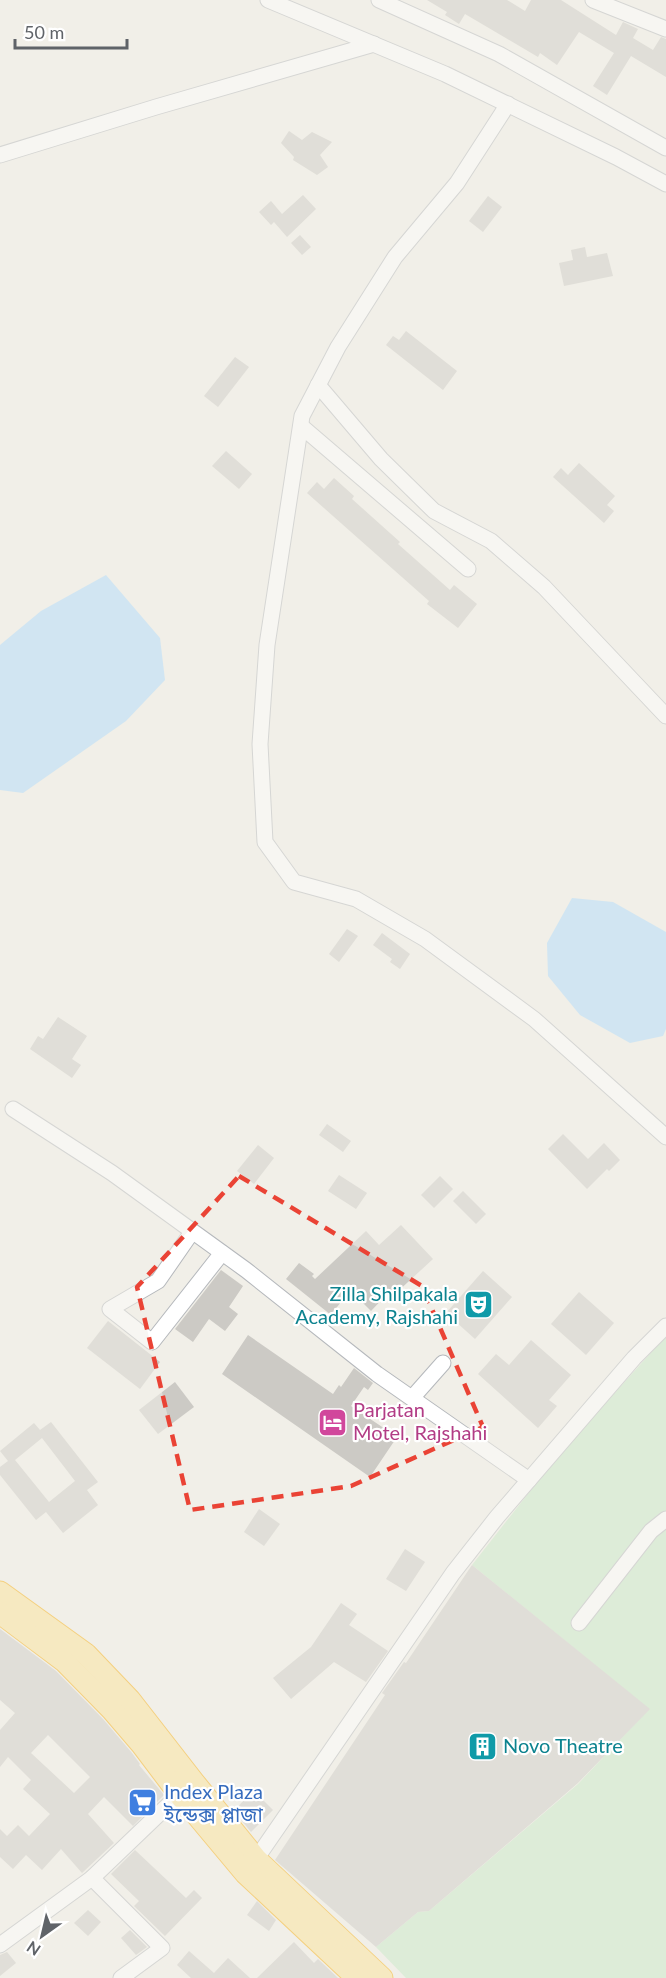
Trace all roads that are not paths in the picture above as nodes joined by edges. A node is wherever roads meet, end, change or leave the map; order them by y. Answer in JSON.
{"nodes":[{"id":1,"x":268,"y":0,"type":"edge"},
{"id":2,"x":379,"y":0,"type":"edge"},
{"id":3,"x":593,"y":0,"type":"edge"},
{"id":4,"x":666,"y":29,"type":"edge"},
{"id":5,"x":374,"y":44,"type":"junction"},
{"id":6,"x":508,"y":104,"type":"junction"},
{"id":7,"x":666,"y":148,"type":"edge"},
{"id":8,"x":0,"y":155,"type":"edge"},
{"id":9,"x":666,"y":184,"type":"edge"},
{"id":10,"x":318,"y":385,"type":"junction"},
{"id":11,"x":301,"y":426,"type":"junction"},
{"id":12,"x":468,"y":569,"type":"dead end"},
{"id":13,"x":666,"y":716,"type":"edge"},
{"id":14,"x":13,"y":1108,"type":"dead end"},
{"id":15,"x":666,"y":1137,"type":"edge"},
{"id":16,"x":192,"y":1232,"type":"junction"},
{"id":17,"x":222,"y":1253,"type":"junction"},
{"id":18,"x":666,"y":1326,"type":"edge"},
{"id":19,"x":443,"y":1363,"type":"dead end"},
{"id":20,"x":412,"y":1398,"type":"junction"},
{"id":21,"x":529,"y":1480,"type":"junction"},
{"id":22,"x":666,"y":1519,"type":"edge"},
{"id":23,"x":0,"y":1592,"type":"edge"},
{"id":24,"x":0,"y":1613,"type":"edge"},
{"id":25,"x":579,"y":1623,"type":"dead end"},
{"id":26,"x":186,"y":1788,"type":"junction"},
{"id":27,"x":251,"y":1866,"type":"junction"},
{"id":28,"x":92,"y":1878,"type":"junction"},
{"id":29,"x":0,"y":1945,"type":"edge"},
{"id":30,"x":121,"y":1978,"type":"edge"},
{"id":31,"x":357,"y":1978,"type":"edge"},
{"id":32,"x":382,"y":1978,"type":"edge"}],
"edges":[{"from":1,"to":5,"type":"street"},
{"from":2,"to":7,"type":"street"},
{"from":3,"to":4,"type":"street"},
{"from":5,"to":6,"type":"street"},
{"from":5,"to":8,"type":"street"},
{"from":6,"to":9,"type":"street"},
{"from":6,"to":10,"type":"street"},
{"from":10,"to":11,"type":"street"},
{"from":10,"to":13,"type":"street"},
{"from":11,"to":12,"type":"street"},
{"from":11,"to":15,"type":"street"},
{"from":14,"to":16,"type":"street"},
{"from":16,"to":17,"type":"street"},
{"from":16,"to":17,"type":"street"},
{"from":17,"to":20,"type":"street"},
{"from":18,"to":21,"type":"street"},
{"from":19,"to":20,"type":"street"},
{"from":20,"to":21,"type":"street"},
{"from":21,"to":27,"type":"street"},
{"from":22,"to":25,"type":"street"},
{"from":23,"to":26,"type":"highway"},
{"from":24,"to":26,"type":"highway"},
{"from":26,"to":27,"type":"highway"},
{"from":26,"to":28,"type":"street"},
{"from":27,"to":31,"type":"highway"},
{"from":27,"to":32,"type":"highway"},
{"from":28,"to":29,"type":"street"},
{"from":28,"to":30,"type":"street"}]}
